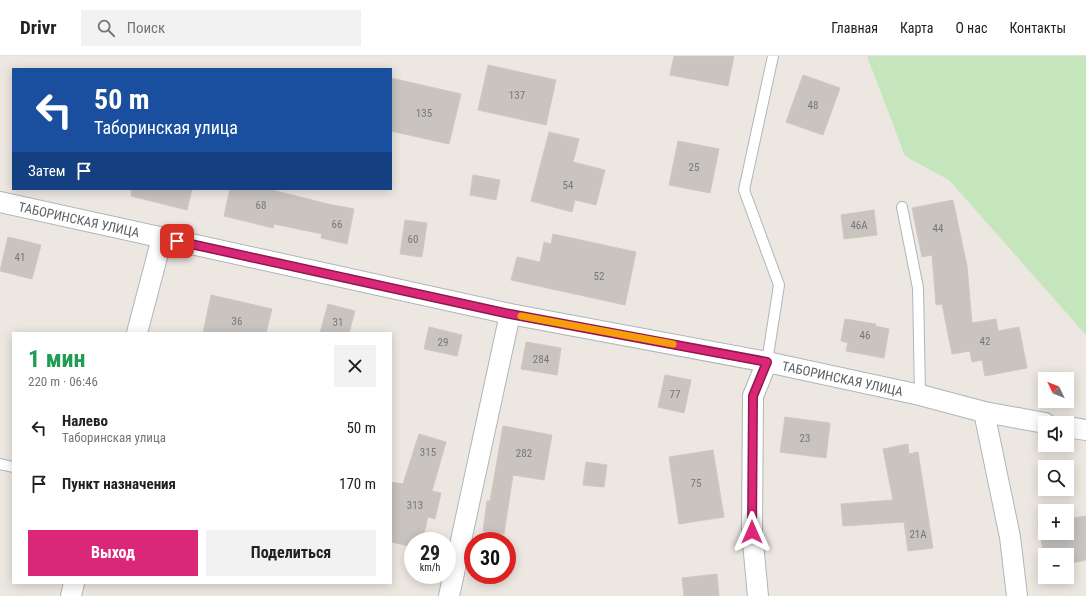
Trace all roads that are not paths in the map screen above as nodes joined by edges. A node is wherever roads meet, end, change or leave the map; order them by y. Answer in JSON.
{"nodes":[{"id":1,"x":773,"y":56,"type":"edge"},
{"id":2,"x":0,"y":202,"type":"edge"},
{"id":3,"x":902,"y":207,"type":"dead end"},
{"id":4,"x":162,"y":238,"type":"junction"},
{"id":5,"x":510,"y":314,"type":"junction"},
{"id":6,"x":137,"y":332,"type":"edge"},
{"id":7,"x":767,"y":362,"type":"junction"},
{"id":8,"x":920,"y":395,"type":"junction"},
{"id":9,"x":984,"y":412,"type":"junction"},
{"id":10,"x":1038,"y":422,"type":"edge"},
{"id":11,"x":1074,"y":428,"type":"edge"},
{"id":12,"x":1086,"y":430,"type":"edge"},
{"id":13,"x":0,"y":464,"type":"edge"},
{"id":14,"x":12,"y":467,"type":"edge"},
{"id":15,"x":74,"y":584,"type":"edge"},
{"id":16,"x":71,"y":596,"type":"edge"},
{"id":17,"x":449,"y":596,"type":"edge"},
{"id":18,"x":758,"y":596,"type":"edge"},
{"id":19,"x":1017,"y":596,"type":"edge"}],
"edges":[{"from":1,"to":7,"type":"lane"},
{"from":2,"to":4,"type":"street","name":"ТАБОРИНСКАЯ УЛИЦА"},
{"from":3,"to":8,"type":"lane"},
{"from":4,"to":5,"type":"street","name":"ТАБОРИНСКАЯ УЛИЦА"},
{"from":4,"to":6,"type":"street"},
{"from":5,"to":7,"type":"street","name":"ТАБОРИНСКАЯ УЛИЦА"},
{"from":5,"to":17,"type":"street"},
{"from":7,"to":8,"type":"street","name":"ТАБОРИНСКАЯ УЛИЦА"},
{"from":7,"to":18,"type":"street"},
{"from":8,"to":9,"type":"street","name":"ТАБОРИНСКАЯ УЛИЦА"},
{"from":9,"to":10,"type":"street","name":"ТАБОРИНСКАЯ УЛИЦА"},
{"from":9,"to":19,"type":"street"},
{"from":11,"to":12,"type":"street"},
{"from":13,"to":14,"type":"lane"},
{"from":15,"to":16,"type":"street"}]}
